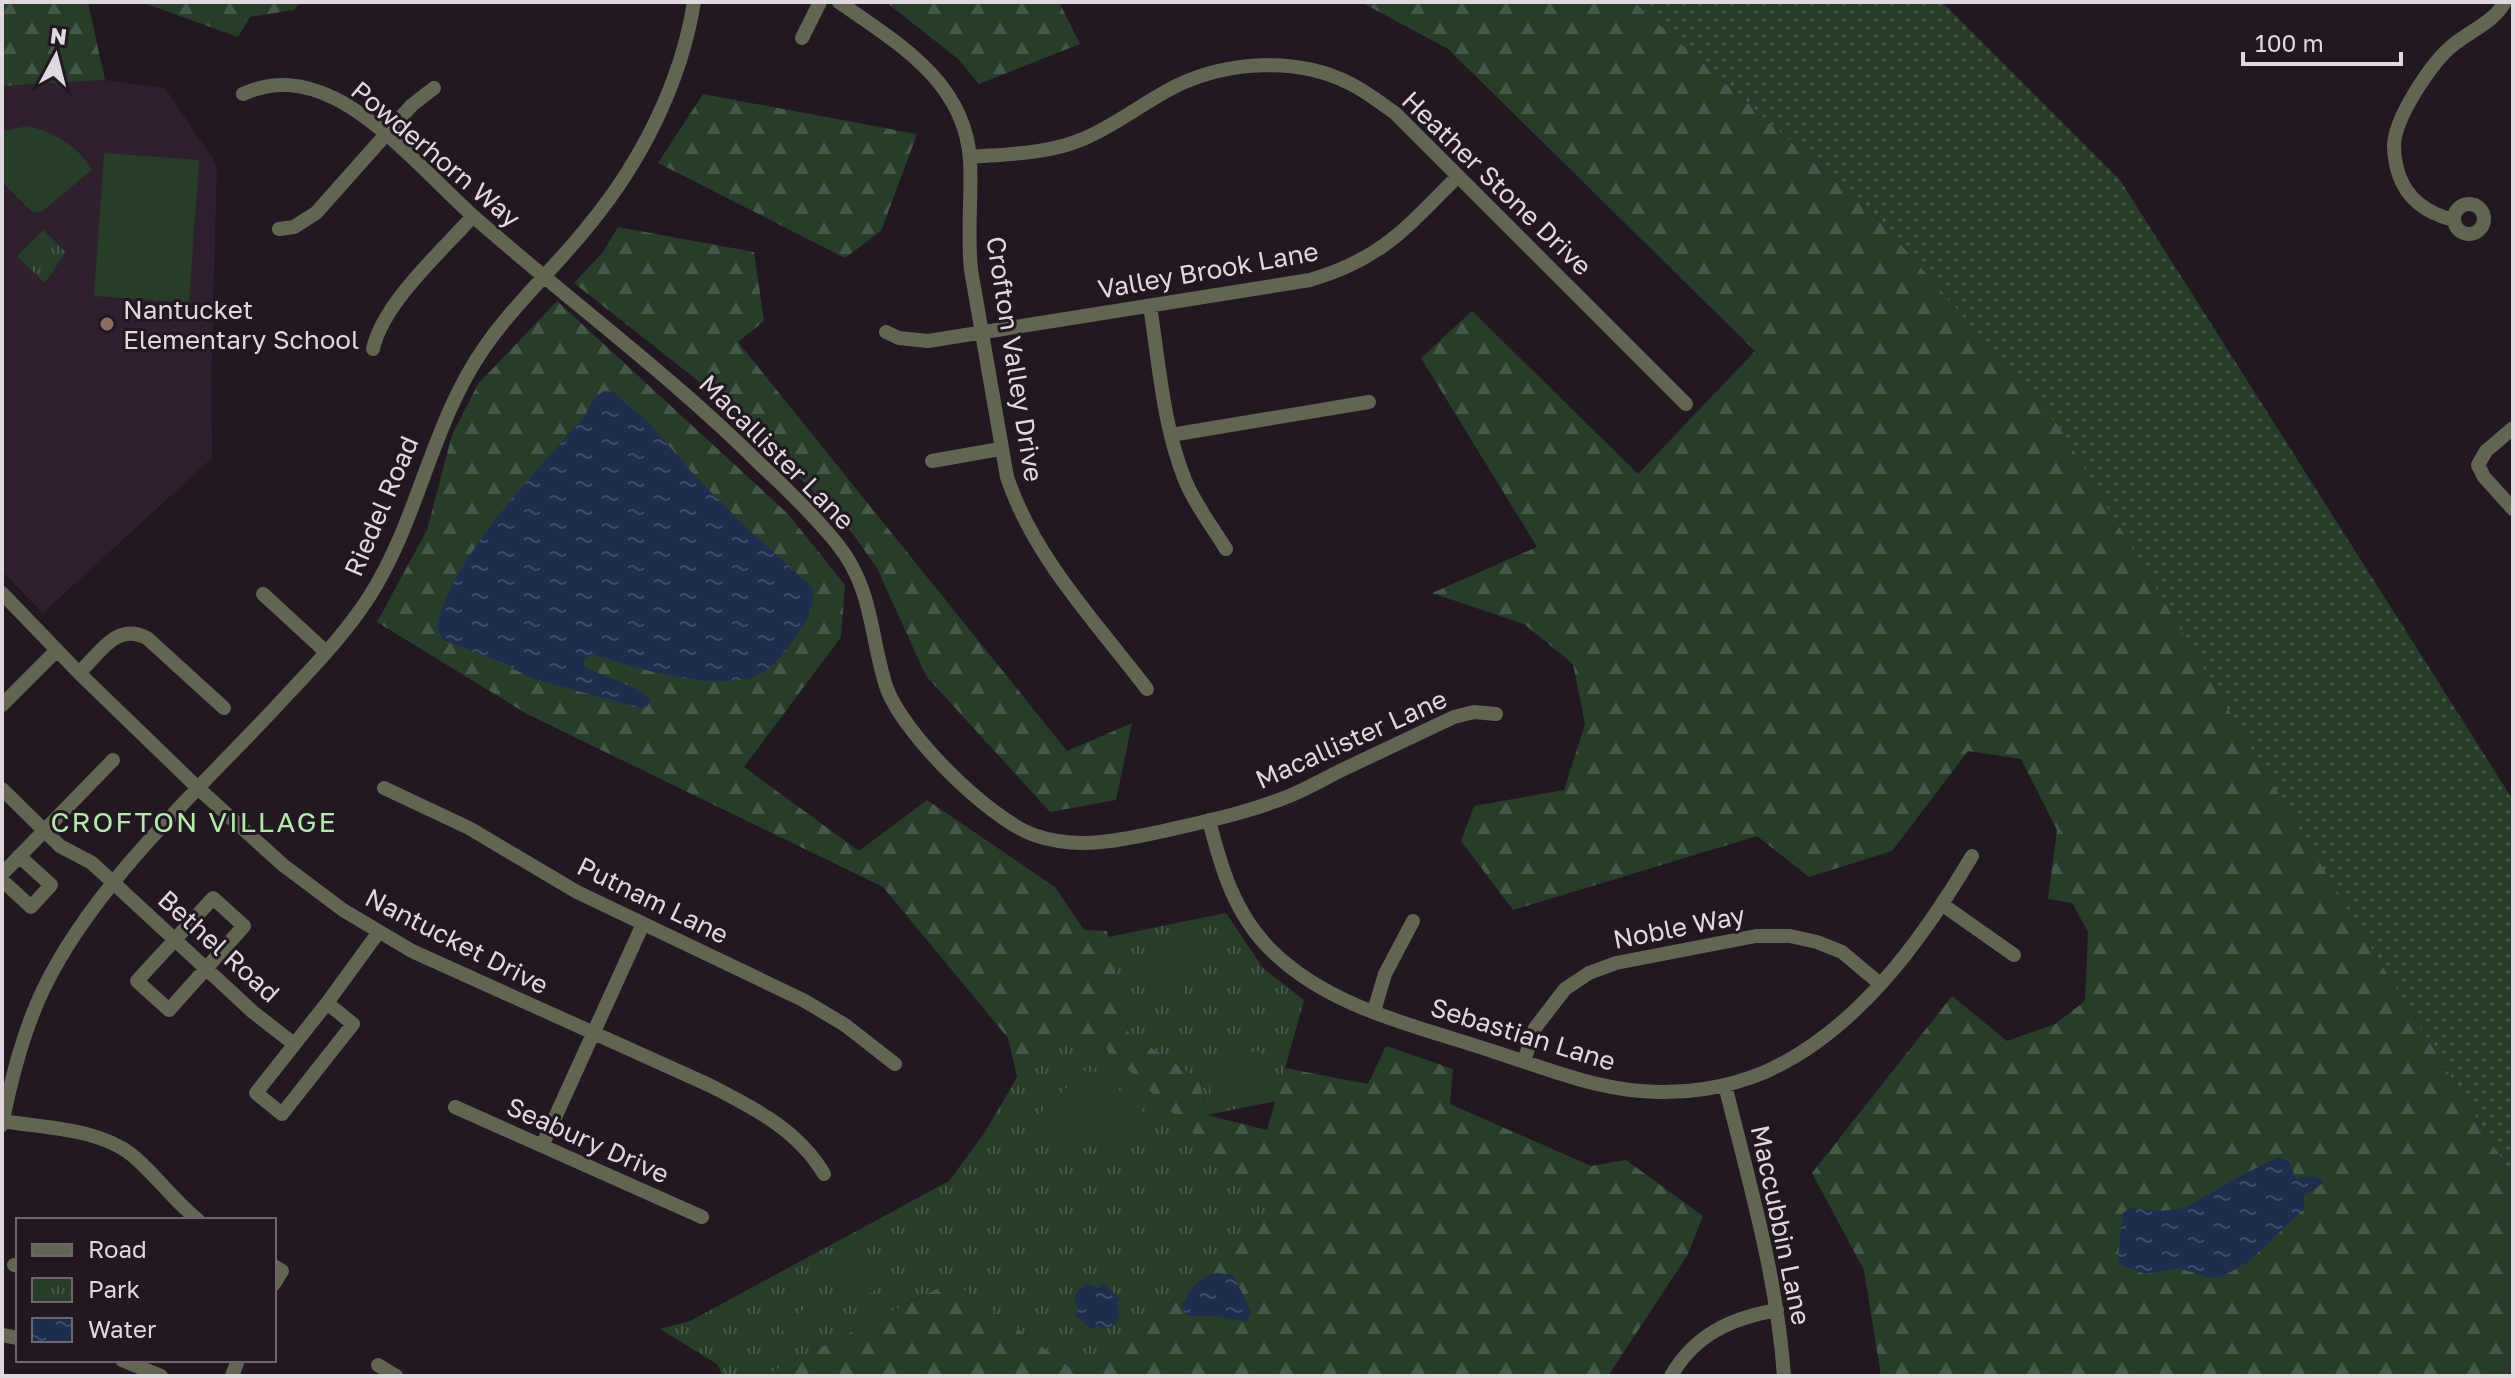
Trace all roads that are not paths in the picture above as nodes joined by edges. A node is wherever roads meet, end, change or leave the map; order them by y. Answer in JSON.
{"nodes":[{"id":1,"x":694,"y":2,"type":"edge"},
{"id":2,"x":820,"y":2,"type":"edge"},
{"id":3,"x":839,"y":2,"type":"edge"},
{"id":4,"x":2505,"y":2,"type":"edge"},
{"id":5,"x":802,"y":38,"type":"dead end"},
{"id":6,"x":434,"y":88,"type":"dead end"},
{"id":7,"x":243,"y":94,"type":"dead end"},
{"id":8,"x":384,"y":135,"type":"junction"},
{"id":9,"x":970,"y":157,"type":"junction"},
{"id":10,"x":1458,"y":176,"type":"junction"},
{"id":11,"x":473,"y":216,"type":"junction"},
{"id":12,"x":2454,"y":220,"type":"dead end"},
{"id":13,"x":279,"y":229,"type":"dead end"},
{"id":14,"x":544,"y":277,"type":"junction"},
{"id":15,"x":1150,"y":306,"type":"junction"},
{"id":16,"x":886,"y":332,"type":"dead end"},
{"id":17,"x":981,"y":333,"type":"junction"},
{"id":18,"x":373,"y":349,"type":"dead end"},
{"id":19,"x":1369,"y":402,"type":"dead end"},
{"id":20,"x":1686,"y":404,"type":"dead end"},
{"id":21,"x":2513,"y":428,"type":"edge"},
{"id":22,"x":1171,"y":435,"type":"junction"},
{"id":23,"x":1000,"y":449,"type":"junction"},
{"id":24,"x":932,"y":461,"type":"dead end"},
{"id":25,"x":2513,"y":509,"type":"edge"},
{"id":26,"x":1226,"y":549,"type":"dead end"},
{"id":27,"x":2,"y":593,"type":"edge"},
{"id":28,"x":263,"y":594,"type":"dead end"},
{"id":29,"x":57,"y":650,"type":"junction"},
{"id":30,"x":326,"y":652,"type":"junction"},
{"id":31,"x":79,"y":673,"type":"junction"},
{"id":32,"x":1147,"y":689,"type":"dead end"},
{"id":33,"x":2,"y":705,"type":"edge"},
{"id":34,"x":224,"y":708,"type":"dead end"},
{"id":35,"x":1496,"y":714,"type":"dead end"},
{"id":36,"x":113,"y":760,"type":"dead end"},
{"id":37,"x":384,"y":788,"type":"dead end"},
{"id":38,"x":2,"y":789,"type":"edge"},
{"id":39,"x":199,"y":789,"type":"junction"},
{"id":40,"x":1209,"y":820,"type":"junction"},
{"id":41,"x":42,"y":830,"type":"junction"},
{"id":42,"x":19,"y":856,"type":"junction"},
{"id":43,"x":1972,"y":856,"type":"dead end"},
{"id":44,"x":2,"y":877,"type":"edge"},
{"id":45,"x":113,"y":882,"type":"junction"},
{"id":46,"x":1943,"y":905,"type":"junction"},
{"id":47,"x":1413,"y":921,"type":"dead end"},
{"id":48,"x":643,"y":924,"type":"junction"},
{"id":49,"x":378,"y":933,"type":"junction"},
{"id":50,"x":175,"y":939,"type":"junction"},
{"id":51,"x":2014,"y":955,"type":"dead end"},
{"id":52,"x":206,"y":969,"type":"junction"},
{"id":53,"x":1879,"y":983,"type":"junction"},
{"id":54,"x":327,"y":1003,"type":"junction"},
{"id":55,"x":1374,"y":1011,"type":"junction"},
{"id":56,"x":592,"y":1033,"type":"junction"},
{"id":57,"x":294,"y":1044,"type":"junction"},
{"id":58,"x":1524,"y":1061,"type":"junction"},
{"id":59,"x":895,"y":1064,"type":"dead end"},
{"id":60,"x":1725,"y":1085,"type":"junction"},
{"id":61,"x":455,"y":1107,"type":"dead end"},
{"id":62,"x":2,"y":1122,"type":"edge"},
{"id":63,"x":542,"y":1146,"type":"junction"},
{"id":64,"x":824,"y":1174,"type":"dead end"},
{"id":65,"x":702,"y":1217,"type":"dead end"},
{"id":66,"x":194,"y":1218,"type":"edge"},
{"id":67,"x":1777,"y":1310,"type":"junction"},
{"id":68,"x":129,"y":1362,"type":"edge"},
{"id":69,"x":378,"y":1365,"type":"dead end"},
{"id":70,"x":161,"y":1376,"type":"edge"},
{"id":71,"x":396,"y":1376,"type":"edge"},
{"id":72,"x":1671,"y":1376,"type":"edge"},
{"id":73,"x":1784,"y":1376,"type":"edge"}],
"edges":[{"from":1,"to":14,"type":"street","name":"Riedel Road"},
{"from":2,"to":5,"type":"street"},
{"from":3,"to":9,"type":"street","name":"Crofton Valley Drive"},
{"from":4,"to":12,"type":"street"},
{"from":6,"to":8,"type":"street"},
{"from":7,"to":8,"type":"street","name":"Powderhorn Way"},
{"from":8,"to":11,"type":"street","name":"Powderhorn Way"},
{"from":8,"to":13,"type":"street"},
{"from":9,"to":10,"type":"street","name":"Heather Stone Drive"},
{"from":9,"to":17,"type":"street","name":"Crofton Valley Drive"},
{"from":10,"to":15,"type":"street","name":"Valley Brook Lane"},
{"from":10,"to":20,"type":"street","name":"Heather Stone Drive"},
{"from":11,"to":14,"type":"street","name":"Powderhorn Way"},
{"from":11,"to":18,"type":"street"},
{"from":14,"to":30,"type":"street","name":"Riedel Road"},
{"from":14,"to":40,"type":"street","name":"Macallister Lane"},
{"from":15,"to":17,"type":"street","name":"Valley Brook Lane"},
{"from":15,"to":22,"type":"street"},
{"from":16,"to":17,"type":"street","name":"Valley Brook Lane"},
{"from":17,"to":23,"type":"street","name":"Crofton Valley Drive"},
{"from":19,"to":22,"type":"street"},
{"from":21,"to":25,"type":"street"},
{"from":22,"to":26,"type":"street"},
{"from":23,"to":24,"type":"street"},
{"from":23,"to":32,"type":"street","name":"Crofton Valley Drive"},
{"from":27,"to":29,"type":"street","name":"Nantucket Drive"},
{"from":28,"to":30,"type":"street"},
{"from":29,"to":31,"type":"street","name":"Nantucket Drive"},
{"from":29,"to":33,"type":"street"},
{"from":30,"to":39,"type":"street","name":"Riedel Road"},
{"from":31,"to":34,"type":"street"},
{"from":31,"to":39,"type":"street","name":"Nantucket Drive"},
{"from":35,"to":40,"type":"street","name":"Macallister Lane"},
{"from":36,"to":41,"type":"street"},
{"from":37,"to":48,"type":"street","name":"Putnam Lane"},
{"from":38,"to":41,"type":"street","name":"Bethel Road"},
{"from":39,"to":45,"type":"street","name":"Riedel Road"},
{"from":39,"to":49,"type":"street","name":"Nantucket Drive"},
{"from":40,"to":55,"type":"street","name":"Sebastian Lane"},
{"from":41,"to":42,"type":"street"},
{"from":41,"to":45,"type":"street","name":"Bethel Road"},
{"from":42,"to":44,"type":"street"},
{"from":42,"to":44,"type":"street"},
{"from":43,"to":46,"type":"street","name":"Sebastian Lane"},
{"from":45,"to":50,"type":"street","name":"Bethel Road"},
{"from":45,"to":62,"type":"street","name":"Riedel Road"},
{"from":46,"to":51,"type":"street"},
{"from":46,"to":53,"type":"street","name":"Sebastian Lane"},
{"from":47,"to":55,"type":"street"},
{"from":48,"to":56,"type":"street"},
{"from":48,"to":59,"type":"street","name":"Putnam Lane"},
{"from":49,"to":54,"type":"street"},
{"from":49,"to":56,"type":"street","name":"Nantucket Drive"},
{"from":50,"to":52,"type":"street","name":"Bethel Road"},
{"from":50,"to":52,"type":"street"},
{"from":50,"to":52,"type":"street"},
{"from":52,"to":57,"type":"street","name":"Bethel Road"},
{"from":53,"to":58,"type":"street","name":"Noble Way"},
{"from":53,"to":60,"type":"street","name":"Sebastian Lane"},
{"from":54,"to":57,"type":"street"},
{"from":54,"to":57,"type":"street"},
{"from":55,"to":58,"type":"street","name":"Sebastian Lane"},
{"from":56,"to":63,"type":"street"},
{"from":56,"to":64,"type":"street","name":"Nantucket Drive"},
{"from":58,"to":60,"type":"street","name":"Sebastian Lane"},
{"from":60,"to":67,"type":"street","name":"Maccubbin Lane"},
{"from":61,"to":63,"type":"street","name":"Seabury Drive"},
{"from":62,"to":66,"type":"street"},
{"from":63,"to":65,"type":"street","name":"Seabury Drive"},
{"from":67,"to":72,"type":"street"},
{"from":67,"to":73,"type":"street","name":"Maccubbin Lane"},
{"from":68,"to":70,"type":"street"},
{"from":69,"to":71,"type":"street"}]}
